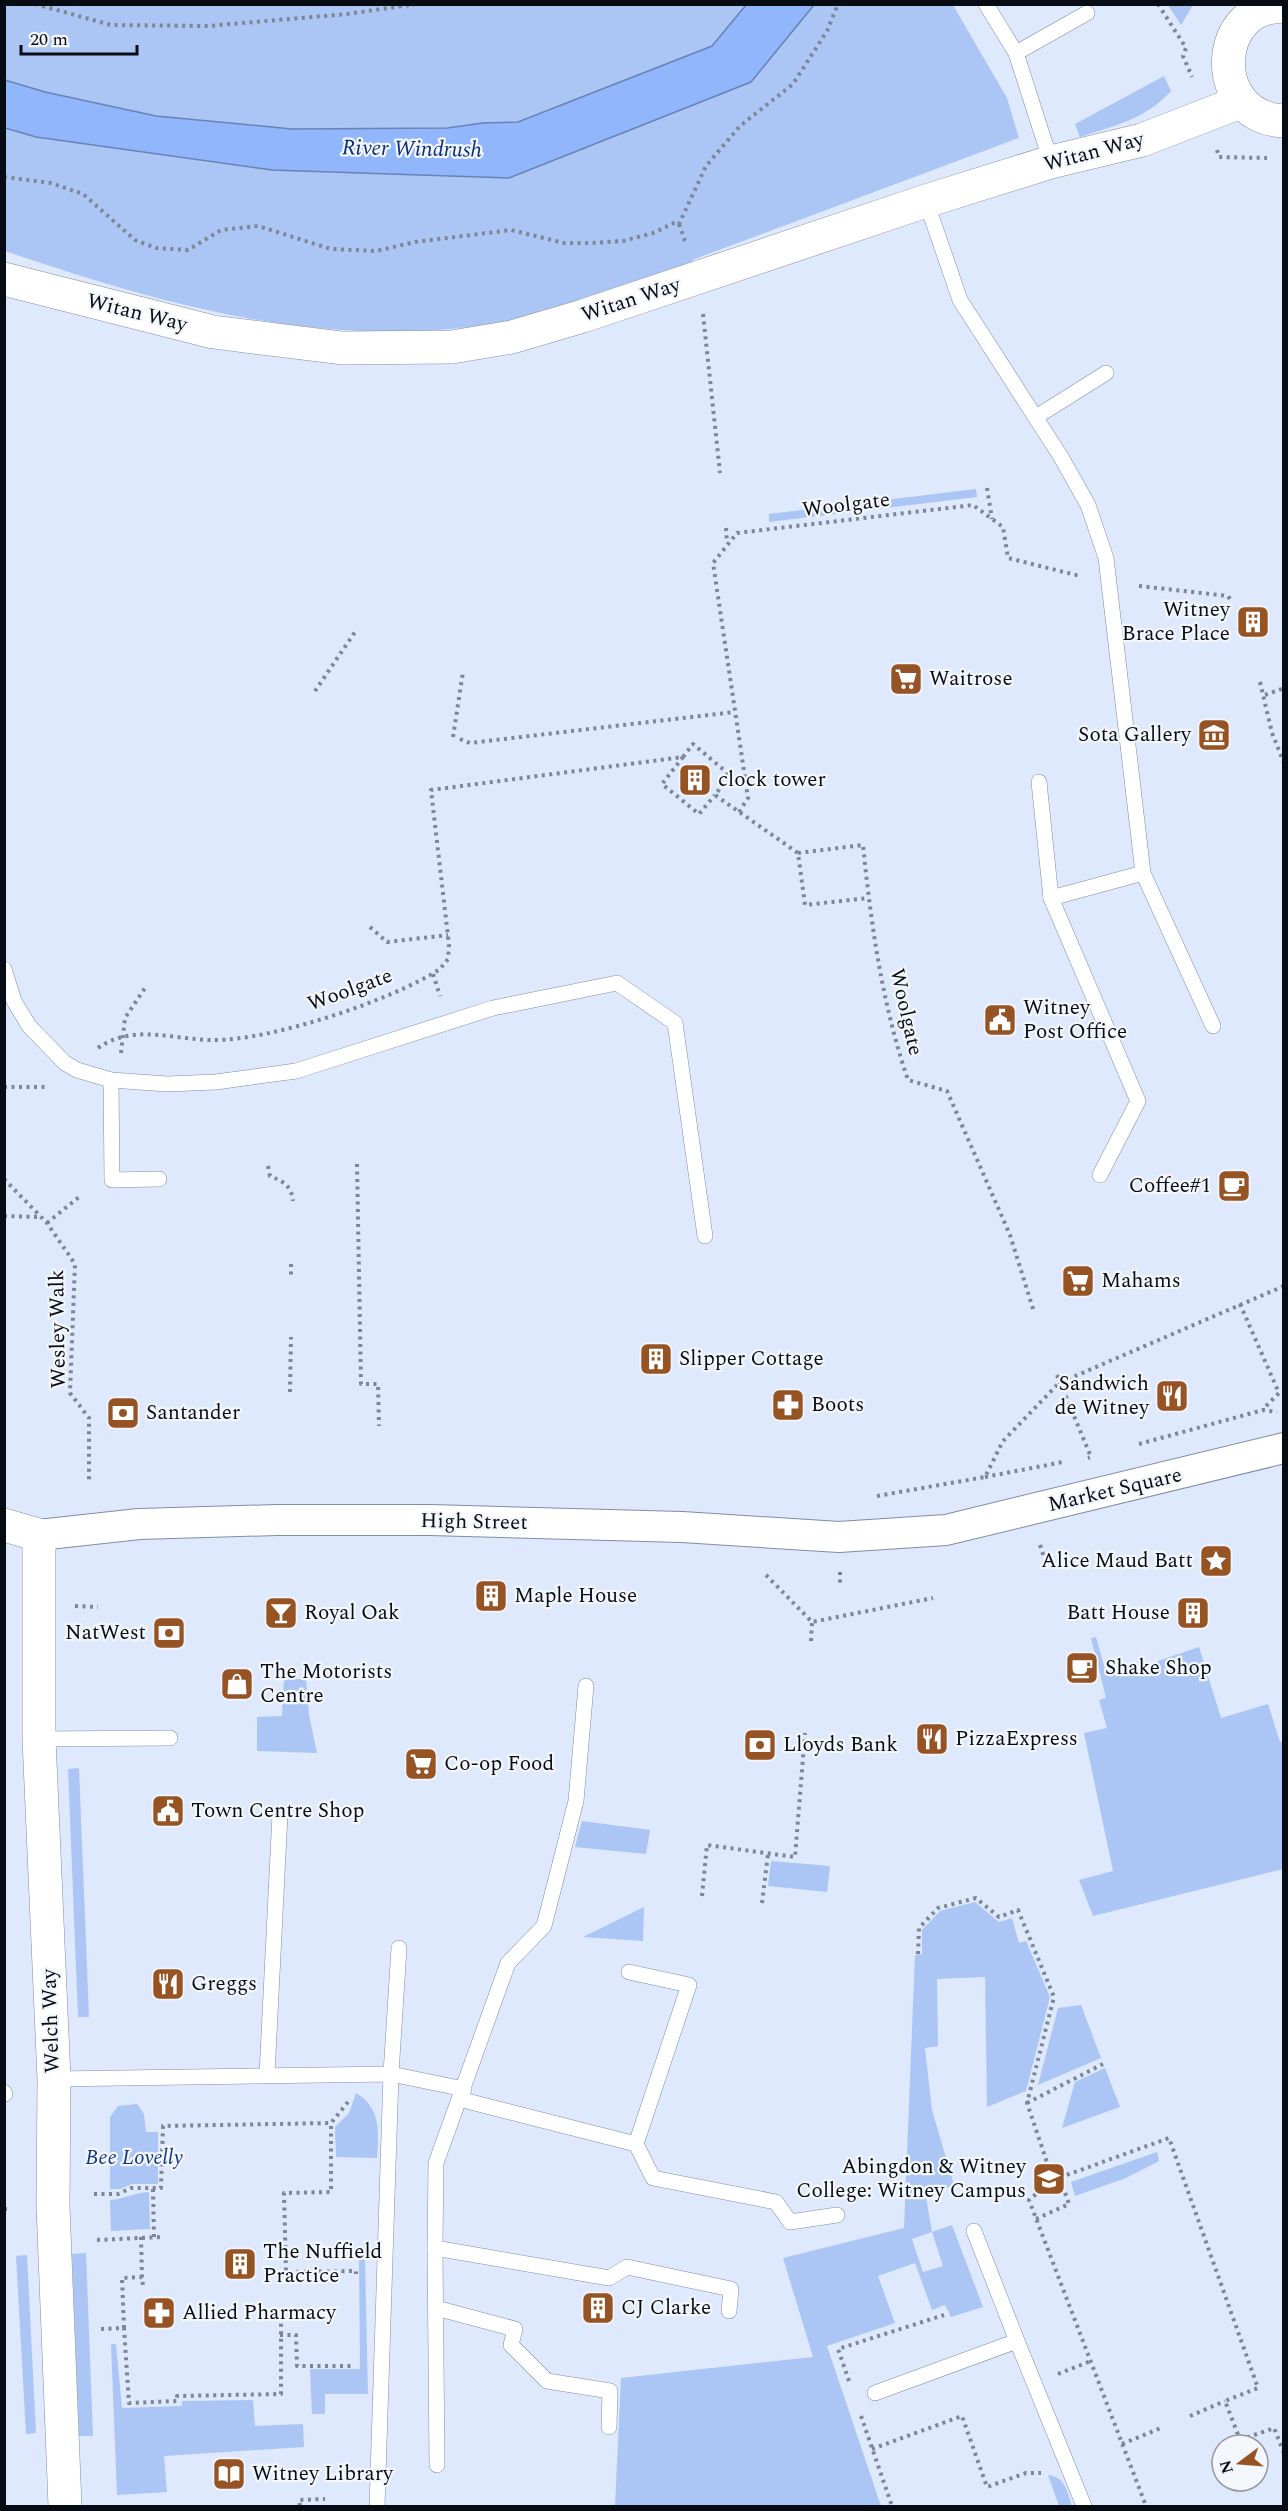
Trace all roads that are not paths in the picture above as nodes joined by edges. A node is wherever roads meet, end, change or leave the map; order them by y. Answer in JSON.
{"nodes":[{"id":1,"x":986,"y":4,"type":"edge"},
{"id":2,"x":1284,"y":7,"type":"edge"},
{"id":3,"x":1087,"y":13,"type":"dead end"},
{"id":4,"x":1016,"y":53,"type":"junction"},
{"id":5,"x":1240,"y":102,"type":"junction"},
{"id":6,"x":1284,"y":121,"type":"edge"},
{"id":7,"x":1051,"y":162,"type":"junction"},
{"id":8,"x":926,"y":201,"type":"junction"},
{"id":9,"x":4,"y":279,"type":"edge"},
{"id":10,"x":1106,"y":373,"type":"dead end"},
{"id":11,"x":1036,"y":417,"type":"junction"},
{"id":12,"x":1039,"y":782,"type":"dead end"},
{"id":13,"x":1143,"y":873,"type":"junction"},
{"id":14,"x":1050,"y":898,"type":"junction"},
{"id":15,"x":4,"y":969,"type":"edge"},
{"id":16,"x":1213,"y":1026,"type":"dead end"},
{"id":17,"x":114,"y":1080,"type":"junction"},
{"id":18,"x":1100,"y":1175,"type":"dead end"},
{"id":19,"x":159,"y":1179,"type":"dead end"},
{"id":20,"x":705,"y":1236,"type":"dead end"},
{"id":21,"x":1284,"y":1448,"type":"edge"},
{"id":22,"x":4,"y":1525,"type":"edge"},
{"id":23,"x":946,"y":1530,"type":"joint"},
{"id":24,"x":39,"y":1534,"type":"junction"},
{"id":25,"x":586,"y":1686,"type":"dead end"},
{"id":26,"x":170,"y":1738,"type":"dead end"},
{"id":27,"x":39,"y":1739,"type":"junction"},
{"id":28,"x":280,"y":1814,"type":"dead end"},
{"id":29,"x":399,"y":1948,"type":"dead end"},
{"id":30,"x":629,"y":1972,"type":"dead end"},
{"id":31,"x":391,"y":2074,"type":"junction"},
{"id":32,"x":267,"y":2075,"type":"junction"},
{"id":33,"x":54,"y":2079,"type":"junction"},
{"id":34,"x":462,"y":2094,"type":"junction"},
{"id":35,"x":636,"y":2144,"type":"junction"},
{"id":36,"x":837,"y":2215,"type":"dead end"},
{"id":37,"x":974,"y":2231,"type":"dead end"},
{"id":38,"x":435,"y":2248,"type":"junction"},
{"id":39,"x":436,"y":2308,"type":"junction"},
{"id":40,"x":729,"y":2311,"type":"dead end"},
{"id":41,"x":1017,"y":2340,"type":"junction"},
{"id":42,"x":875,"y":2393,"type":"dead end"},
{"id":43,"x":609,"y":2427,"type":"dead end"},
{"id":44,"x":437,"y":2465,"type":"dead end"},
{"id":45,"x":65,"y":2506,"type":"edge"},
{"id":46,"x":376,"y":2506,"type":"edge"},
{"id":47,"x":1084,"y":2506,"type":"edge"}],
"edges":[{"from":1,"to":4,"type":"lane"},
{"from":2,"to":5,"type":"street"},
{"from":3,"to":4,"type":"lane"},
{"from":4,"to":7,"type":"lane"},
{"from":5,"to":6,"type":"street"},
{"from":5,"to":7,"type":"street","name":"Witan Way"},
{"from":7,"to":8,"type":"street","name":"Witan Way"},
{"from":8,"to":9,"type":"street","name":"Witan Way"},
{"from":8,"to":11,"type":"lane"},
{"from":10,"to":11,"type":"lane"},
{"from":11,"to":13,"type":"lane"},
{"from":12,"to":14,"type":"lane"},
{"from":13,"to":14,"type":"lane"},
{"from":13,"to":16,"type":"lane"},
{"from":14,"to":18,"type":"lane"},
{"from":15,"to":17,"type":"lane"},
{"from":17,"to":19,"type":"lane"},
{"from":17,"to":20,"type":"lane"},
{"from":21,"to":23,"type":"street","name":"Market Square"},
{"from":22,"to":24,"type":"street","name":"High Street"},
{"from":23,"to":24,"type":"street","name":"High Street"},
{"from":24,"to":27,"type":"street","name":"Welch Way"},
{"from":25,"to":34,"type":"lane"},
{"from":26,"to":27,"type":"lane"},
{"from":27,"to":33,"type":"street","name":"Welch Way"},
{"from":28,"to":32,"type":"lane"},
{"from":29,"to":31,"type":"lane"},
{"from":30,"to":35,"type":"lane"},
{"from":31,"to":32,"type":"lane"},
{"from":31,"to":34,"type":"lane"},
{"from":31,"to":46,"type":"lane"},
{"from":32,"to":33,"type":"lane"},
{"from":33,"to":45,"type":"street","name":"Welch Way"},
{"from":34,"to":35,"type":"lane"},
{"from":34,"to":38,"type":"lane"},
{"from":35,"to":36,"type":"lane"},
{"from":37,"to":41,"type":"lane"},
{"from":38,"to":39,"type":"lane"},
{"from":38,"to":40,"type":"lane"},
{"from":39,"to":43,"type":"lane"},
{"from":39,"to":44,"type":"lane"},
{"from":41,"to":42,"type":"lane"},
{"from":41,"to":47,"type":"lane"}]}
